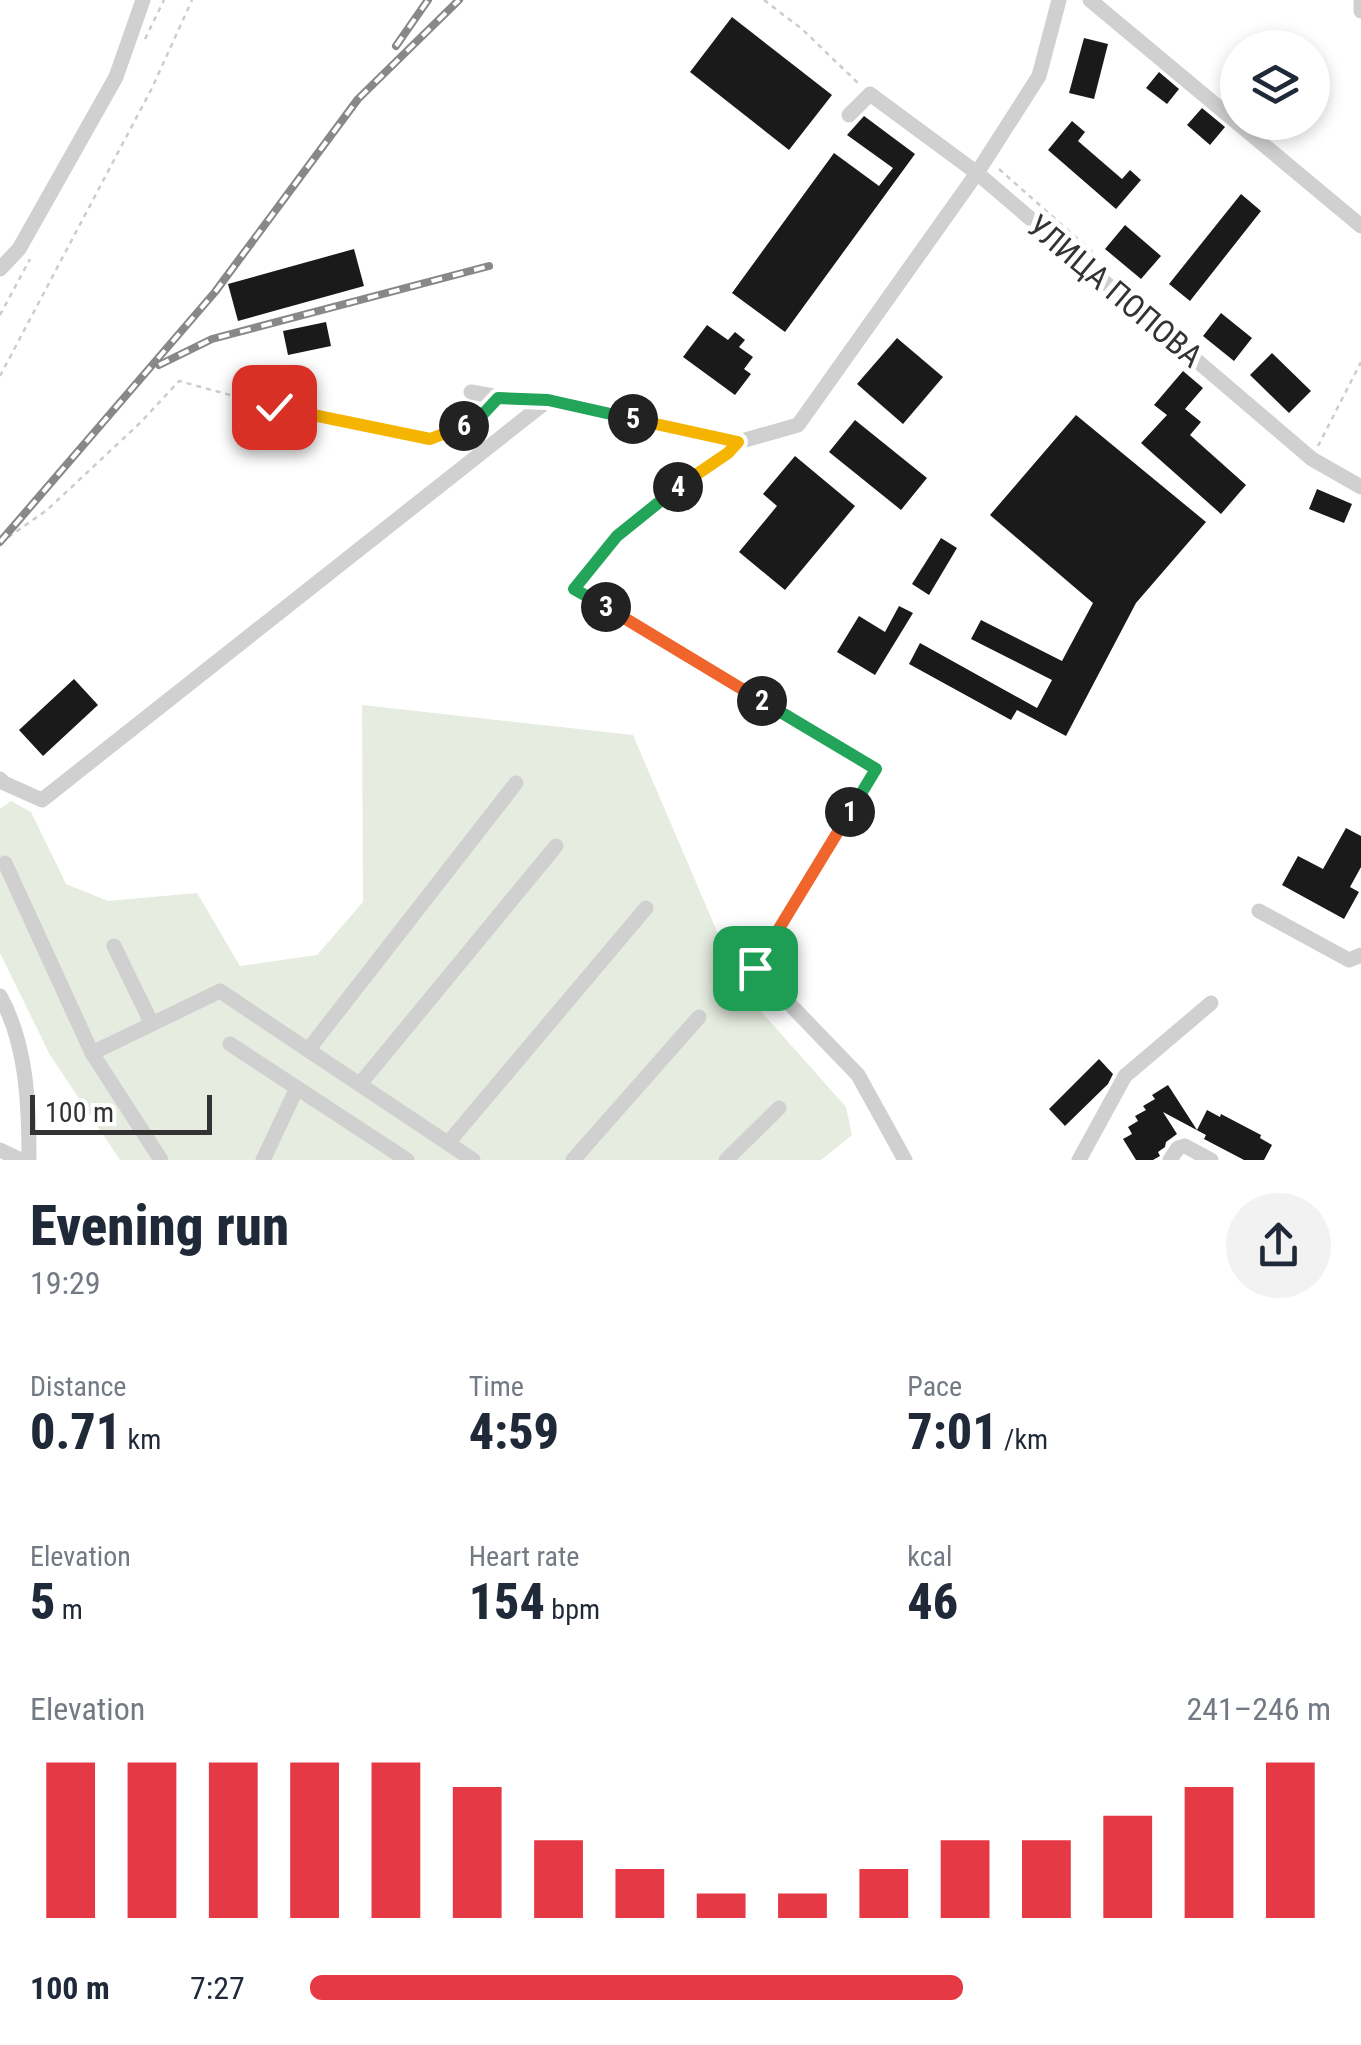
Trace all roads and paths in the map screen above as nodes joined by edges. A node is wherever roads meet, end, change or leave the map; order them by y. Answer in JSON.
{"nodes":[{"id":1,"x":142,"y":0,"type":"edge"},
{"id":2,"x":192,"y":0,"type":"edge"},
{"id":3,"x":764,"y":0,"type":"edge"},
{"id":4,"x":1059,"y":0,"type":"edge"},
{"id":5,"x":1090,"y":0,"type":"edge"},
{"id":6,"x":1361,"y":0,"type":"edge"},
{"id":7,"x":1361,"y":11,"type":"edge"},
{"id":8,"x":870,"y":94,"type":"junction"},
{"id":9,"x":849,"y":115,"type":"dead end"},
{"id":10,"x":977,"y":173,"type":"junction"},
{"id":11,"x":1361,"y":226,"type":"edge"},
{"id":12,"x":0,"y":269,"type":"edge"},
{"id":13,"x":1361,"y":362,"type":"edge"},
{"id":14,"x":0,"y":376,"type":"edge"},
{"id":15,"x":471,"y":392,"type":"dead end"},
{"id":16,"x":498,"y":398,"type":"junction"},
{"id":17,"x":548,"y":400,"type":"junction"},
{"id":18,"x":738,"y":442,"type":"junction"},
{"id":19,"x":1312,"y":458,"type":"junction"},
{"id":20,"x":1361,"y":487,"type":"edge"},
{"id":21,"x":0,"y":543,"type":"edge"},
{"id":22,"x":516,"y":782,"type":"dead end"},
{"id":23,"x":1,"y":783,"type":"edge"},
{"id":24,"x":556,"y":846,"type":"dead end"},
{"id":25,"x":5,"y":863,"type":"dead end"},
{"id":26,"x":646,"y":908,"type":"dead end"},
{"id":27,"x":1259,"y":911,"type":"dead end"},
{"id":28,"x":114,"y":946,"type":"dead end"},
{"id":29,"x":1361,"y":955,"type":"edge"},
{"id":30,"x":0,"y":996,"type":"edge"},
{"id":31,"x":1212,"y":1003,"type":"dead end"},
{"id":32,"x":699,"y":1017,"type":"dead end"},
{"id":33,"x":152,"y":1024,"type":"junction"},
{"id":34,"x":230,"y":1044,"type":"dead end"},
{"id":35,"x":308,"y":1050,"type":"junction"},
{"id":36,"x":92,"y":1053,"type":"junction"},
{"id":37,"x":360,"y":1084,"type":"junction"},
{"id":38,"x":297,"y":1088,"type":"junction"},
{"id":39,"x":780,"y":1108,"type":"dead end"},
{"id":40,"x":448,"y":1143,"type":"junction"},
{"id":41,"x":0,"y":1150,"type":"edge"},
{"id":42,"x":25,"y":1160,"type":"edge"},
{"id":43,"x":161,"y":1160,"type":"edge"},
{"id":44,"x":263,"y":1160,"type":"edge"},
{"id":45,"x":407,"y":1160,"type":"edge"},
{"id":46,"x":473,"y":1160,"type":"edge"},
{"id":47,"x":572,"y":1160,"type":"edge"},
{"id":48,"x":726,"y":1160,"type":"edge"},
{"id":49,"x":905,"y":1160,"type":"edge"},
{"id":50,"x":1079,"y":1160,"type":"edge"},
{"id":51,"x":1170,"y":1160,"type":"edge"},
{"id":52,"x":1211,"y":1160,"type":"edge"}],
"edges":[{"from":1,"to":12,"type":"street"},
{"from":2,"to":14,"type":"path"},
{"from":3,"to":8,"type":"path"},
{"from":4,"to":10,"type":"street"},
{"from":5,"to":11,"type":"street"},
{"from":6,"to":7,"type":"street"},
{"from":8,"to":9,"type":"street"},
{"from":8,"to":10,"type":"street","name":"УЛИЦА ПОПОВА"},
{"from":10,"to":18,"type":"street"},
{"from":10,"to":19,"type":"street","name":"УЛИЦА ПОПОВА"},
{"from":13,"to":19,"type":"path"},
{"from":15,"to":16,"type":"street"},
{"from":16,"to":17,"type":"street"},
{"from":16,"to":21,"type":"path"},
{"from":17,"to":18,"type":"street"},
{"from":17,"to":23,"type":"street"},
{"from":18,"to":49,"type":"street"},
{"from":19,"to":20,"type":"street","name":"УЛИЦА ПОПОВА"},
{"from":22,"to":35,"type":"street"},
{"from":24,"to":37,"type":"street"},
{"from":25,"to":36,"type":"street"},
{"from":26,"to":40,"type":"street"},
{"from":27,"to":29,"type":"street"},
{"from":28,"to":33,"type":"street"},
{"from":30,"to":42,"type":"street"},
{"from":31,"to":50,"type":"street"},
{"from":32,"to":47,"type":"street"},
{"from":33,"to":35,"type":"street"},
{"from":33,"to":36,"type":"street"},
{"from":34,"to":38,"type":"street"},
{"from":35,"to":37,"type":"street"},
{"from":36,"to":43,"type":"street"},
{"from":37,"to":40,"type":"street"},
{"from":38,"to":44,"type":"street"},
{"from":38,"to":45,"type":"street"},
{"from":39,"to":48,"type":"street"},
{"from":40,"to":46,"type":"street"},
{"from":41,"to":42,"type":"street"},
{"from":51,"to":52,"type":"street"}]}
